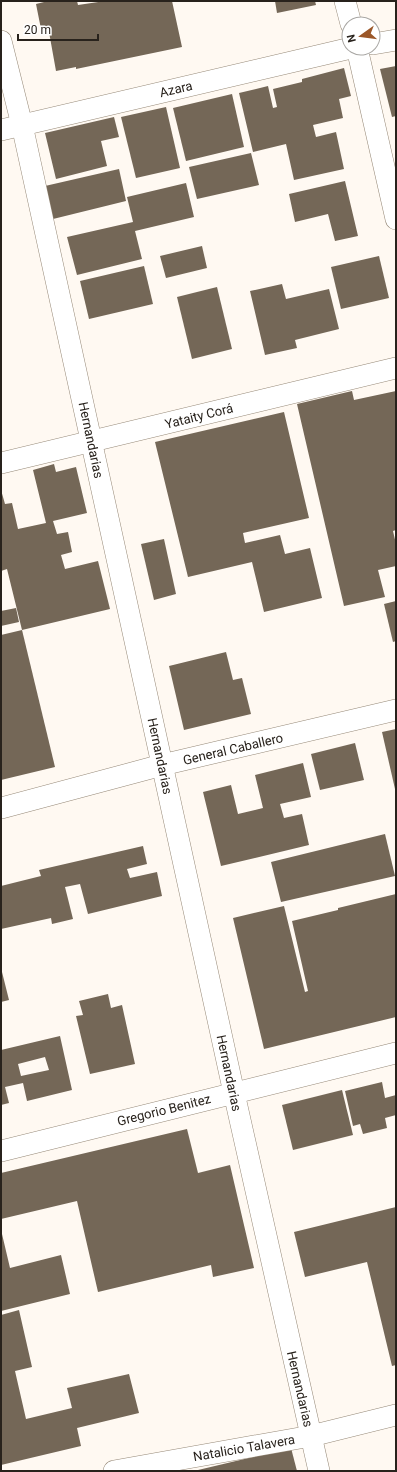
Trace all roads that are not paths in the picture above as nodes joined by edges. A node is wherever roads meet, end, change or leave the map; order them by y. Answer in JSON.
{"nodes":[{"id":1,"x":345,"y":1,"type":"edge"},
{"id":2,"x":349,"y":16,"type":"edge"},
{"id":3,"x":396,"y":40,"type":"edge"},
{"id":4,"x":1,"y":41,"type":"edge"},
{"id":5,"x":381,"y":43,"type":"edge"},
{"id":6,"x":341,"y":50,"type":"edge"},
{"id":7,"x":359,"y":56,"type":"edge"},
{"id":8,"x":22,"y":125,"type":"junction"},
{"id":9,"x":1,"y":130,"type":"edge"},
{"id":10,"x":396,"y":219,"type":"edge"},
{"id":11,"x":396,"y":368,"type":"edge"},
{"id":12,"x":92,"y":442,"type":"junction"},
{"id":13,"x":1,"y":463,"type":"edge"},
{"id":14,"x":396,"y":710,"type":"edge"},
{"id":15,"x":162,"y":765,"type":"junction"},
{"id":16,"x":1,"y":808,"type":"edge"},
{"id":17,"x":396,"y":1053,"type":"edge"},
{"id":18,"x":234,"y":1093,"type":"junction"},
{"id":19,"x":1,"y":1151,"type":"edge"},
{"id":20,"x":396,"y":1415,"type":"edge"},
{"id":21,"x":311,"y":1436,"type":"junction"},
{"id":22,"x":114,"y":1471,"type":"edge"},
{"id":23,"x":319,"y":1471,"type":"edge"}],
"edges":[{"from":1,"to":2,"type":"street"},
{"from":3,"to":5,"type":"street"},
{"from":4,"to":8,"type":"street","name":"Hernandarias"},
{"from":6,"to":8,"type":"street","name":"Azara"},
{"from":7,"to":10,"type":"street"},
{"from":8,"to":9,"type":"street","name":"Azara"},
{"from":8,"to":12,"type":"street","name":"Hernandarias"},
{"from":11,"to":12,"type":"street","name":"Yataity Corá"},
{"from":12,"to":13,"type":"street","name":"Yataity Corá"},
{"from":12,"to":15,"type":"street","name":"Hernandarias"},
{"from":14,"to":15,"type":"street","name":"General Caballero"},
{"from":15,"to":16,"type":"street","name":"General Caballero"},
{"from":15,"to":18,"type":"street","name":"Hernandarias"},
{"from":17,"to":18,"type":"street","name":"Gregorio Benitez"},
{"from":18,"to":19,"type":"street","name":"Gregorio Benitez"},
{"from":18,"to":21,"type":"street","name":"Hernandarias"},
{"from":20,"to":21,"type":"street","name":"Natalicio Talavera"},
{"from":21,"to":22,"type":"street","name":"Natalicio Talavera"},
{"from":21,"to":23,"type":"street","name":"Hernandarias"}]}
